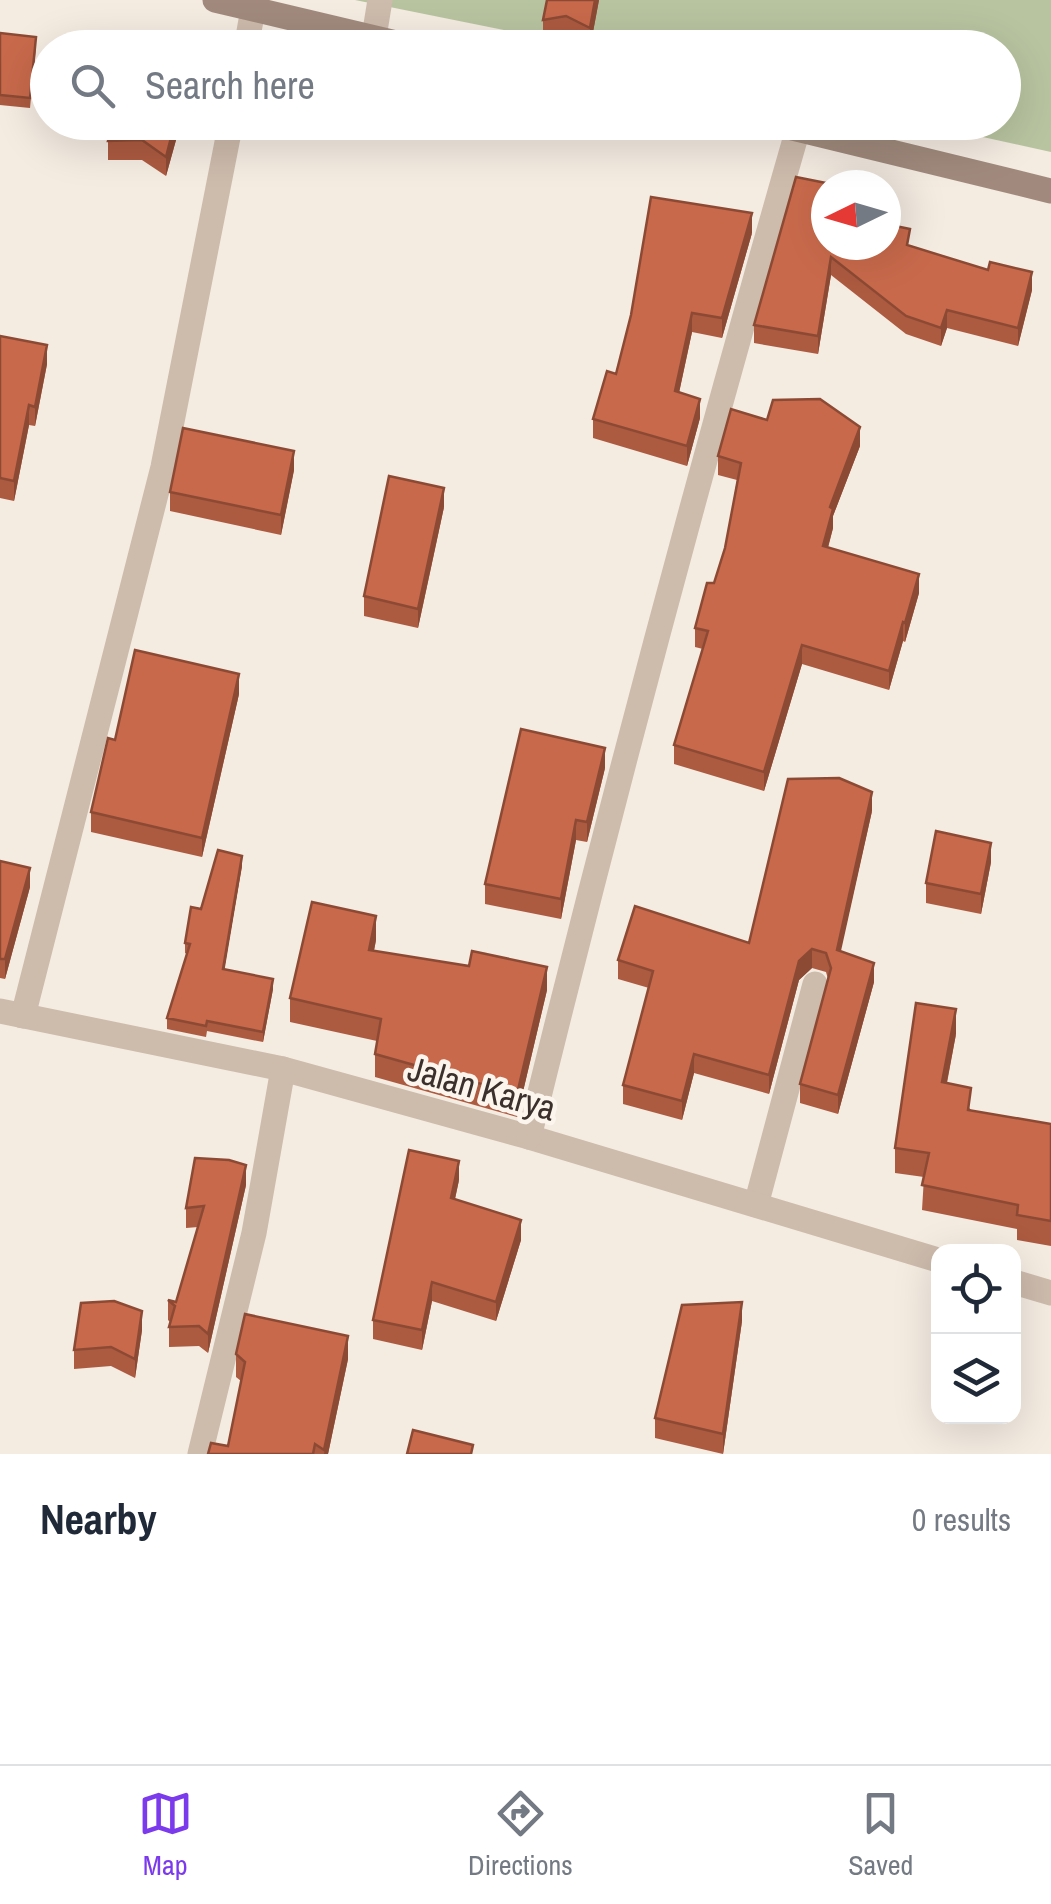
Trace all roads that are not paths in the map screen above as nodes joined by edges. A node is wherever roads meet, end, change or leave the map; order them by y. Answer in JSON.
{"nodes":[{"id":1,"x":216,"y":0,"type":"edge"},
{"id":2,"x":380,"y":0,"type":"edge"},
{"id":3,"x":253,"y":9,"type":"junction"},
{"id":4,"x":249,"y":30,"type":"edge"},
{"id":5,"x":344,"y":30,"type":"edge"},
{"id":6,"x":375,"y":30,"type":"edge"},
{"id":7,"x":227,"y":140,"type":"edge"},
{"id":8,"x":795,"y":140,"type":"edge"},
{"id":9,"x":843,"y":140,"type":"edge"},
{"id":10,"x":1051,"y":191,"type":"edge"},
{"id":11,"x":815,"y":984,"type":"dead end"},
{"id":12,"x":11,"y":1014,"type":"edge"},
{"id":13,"x":283,"y":1069,"type":"junction"},
{"id":14,"x":530,"y":1137,"type":"junction"},
{"id":15,"x":756,"y":1205,"type":"junction"},
{"id":16,"x":931,"y":1258,"type":"edge"},
{"id":17,"x":1021,"y":1284,"type":"edge"},
{"id":18,"x":1051,"y":1294,"type":"edge"},
{"id":19,"x":200,"y":1454,"type":"edge"}],
"edges":[{"from":1,"to":3,"type":"street"},
{"from":2,"to":6,"type":"street"},
{"from":3,"to":4,"type":"street"},
{"from":3,"to":5,"type":"street"},
{"from":7,"to":12,"type":"street"},
{"from":8,"to":14,"type":"street"},
{"from":9,"to":10,"type":"street"},
{"from":11,"to":15,"type":"street"},
{"from":12,"to":13,"type":"street","name":"Jalan Karya"},
{"from":13,"to":14,"type":"street","name":"Jalan Karya"},
{"from":13,"to":19,"type":"street"},
{"from":14,"to":15,"type":"street","name":"Jalan Karya"},
{"from":15,"to":16,"type":"street","name":"Jalan Karya"},
{"from":17,"to":18,"type":"street"}]}
